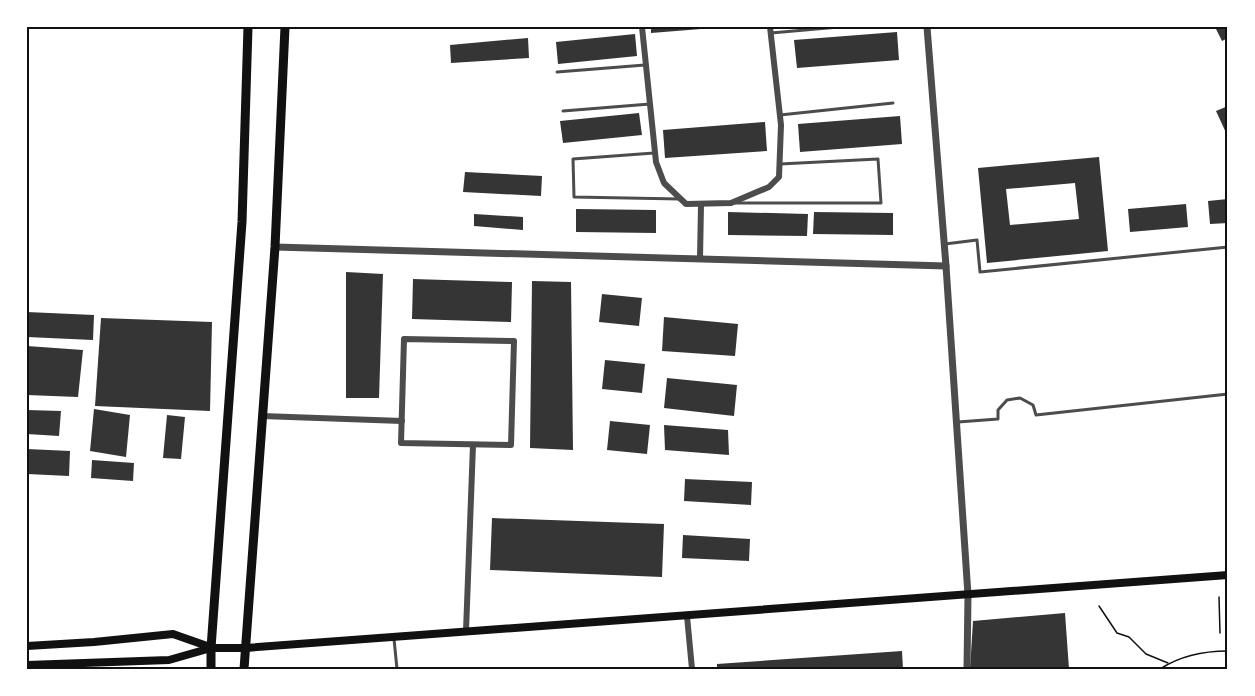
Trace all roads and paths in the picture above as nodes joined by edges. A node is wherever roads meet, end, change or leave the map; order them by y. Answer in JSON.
{"nodes":[{"id":1,"x":248,"y":27,"type":"edge"},
{"id":2,"x":285,"y":27,"type":"edge"},
{"id":3,"x":642,"y":27,"type":"edge"},
{"id":4,"x":839,"y":27,"type":"edge"},
{"id":5,"x":927,"y":27,"type":"edge"},
{"id":6,"x":771,"y":30,"type":"edge"},
{"id":7,"x":646,"y":65,"type":"junction"},
{"id":8,"x":557,"y":72,"type":"dead end"},
{"id":9,"x":893,"y":103,"type":"dead end"},
{"id":10,"x":650,"y":104,"type":"junction"},
{"id":11,"x":563,"y":111,"type":"dead end"},
{"id":12,"x":780,"y":114,"type":"junction"},
{"id":13,"x":655,"y":153,"type":"junction"},
{"id":14,"x":780,"y":164,"type":"junction"},
{"id":15,"x":681,"y":199,"type":"junction"},
{"id":16,"x":731,"y":204,"type":"junction"},
{"id":17,"x":701,"y":205,"type":"junction"},
{"id":18,"x":944,"y":244,"type":"junction"},
{"id":19,"x":275,"y":247,"type":"junction"},
{"id":20,"x":1228,"y":247,"type":"edge"},
{"id":21,"x":700,"y":259,"type":"junction"},
{"id":22,"x":946,"y":266,"type":"junction"},
{"id":23,"x":1228,"y":394,"type":"edge"},
{"id":24,"x":262,"y":416,"type":"junction"},
{"id":25,"x":402,"y":421,"type":"junction"},
{"id":26,"x":956,"y":422,"type":"junction"},
{"id":27,"x":473,"y":445,"type":"junction"},
{"id":28,"x":1228,"y":575,"type":"edge"},
{"id":29,"x":968,"y":595,"type":"junction"},
{"id":30,"x":1219,"y":597,"type":"dead end"},
{"id":31,"x":1099,"y":606,"type":"dead end"},
{"id":32,"x":687,"y":616,"type":"junction"},
{"id":33,"x":466,"y":631,"type":"junction"},
{"id":34,"x":1220,"y":633,"type":"dead end"},
{"id":35,"x":394,"y":637,"type":"junction"},
{"id":36,"x":27,"y":646,"type":"edge"},
{"id":37,"x":211,"y":648,"type":"junction"},
{"id":38,"x":245,"y":648,"type":"junction"},
{"id":39,"x":1228,"y":651,"type":"edge"},
{"id":40,"x":1168,"y":663,"type":"junction"},
{"id":41,"x":27,"y":665,"type":"edge"},
{"id":42,"x":211,"y":669,"type":"edge"},
{"id":43,"x":244,"y":669,"type":"edge"},
{"id":44,"x":397,"y":669,"type":"edge"},
{"id":45,"x":692,"y":669,"type":"edge"},
{"id":46,"x":968,"y":669,"type":"edge"},
{"id":47,"x":1160,"y":669,"type":"edge"}],
"edges":[{"from":1,"to":37,"type":"main road"},
{"from":2,"to":19,"type":"main road"},
{"from":3,"to":7,"type":"street"},
{"from":4,"to":6,"type":"lane"},
{"from":5,"to":18,"type":"street"},
{"from":6,"to":12,"type":"street"},
{"from":7,"to":8,"type":"lane"},
{"from":7,"to":10,"type":"street"},
{"from":9,"to":12,"type":"lane"},
{"from":10,"to":11,"type":"lane"},
{"from":10,"to":13,"type":"street"},
{"from":12,"to":14,"type":"street"},
{"from":13,"to":15,"type":"street"},
{"from":13,"to":15,"type":"lane"},
{"from":14,"to":16,"type":"street"},
{"from":14,"to":16,"type":"lane"},
{"from":15,"to":17,"type":"street"},
{"from":16,"to":17,"type":"street"},
{"from":17,"to":21,"type":"street"},
{"from":18,"to":20,"type":"lane"},
{"from":18,"to":22,"type":"street"},
{"from":19,"to":21,"type":"street"},
{"from":19,"to":24,"type":"main road"},
{"from":21,"to":22,"type":"street"},
{"from":22,"to":26,"type":"street"},
{"from":23,"to":26,"type":"lane"},
{"from":24,"to":25,"type":"street"},
{"from":24,"to":38,"type":"main road"},
{"from":25,"to":27,"type":"street"},
{"from":25,"to":27,"type":"street"},
{"from":26,"to":29,"type":"street"},
{"from":27,"to":33,"type":"street"},
{"from":28,"to":29,"type":"main road"},
{"from":29,"to":32,"type":"main road"},
{"from":29,"to":46,"type":"street"},
{"from":30,"to":34,"type":"path"},
{"from":31,"to":40,"type":"path"},
{"from":32,"to":33,"type":"main road"},
{"from":32,"to":45,"type":"street"},
{"from":33,"to":35,"type":"main road"},
{"from":35,"to":38,"type":"main road"},
{"from":35,"to":44,"type":"lane"},
{"from":36,"to":37,"type":"main road"},
{"from":37,"to":38,"type":"main road"},
{"from":37,"to":41,"type":"main road"},
{"from":37,"to":42,"type":"main road"},
{"from":38,"to":43,"type":"main road"},
{"from":39,"to":40,"type":"path"},
{"from":40,"to":47,"type":"path"}]}
